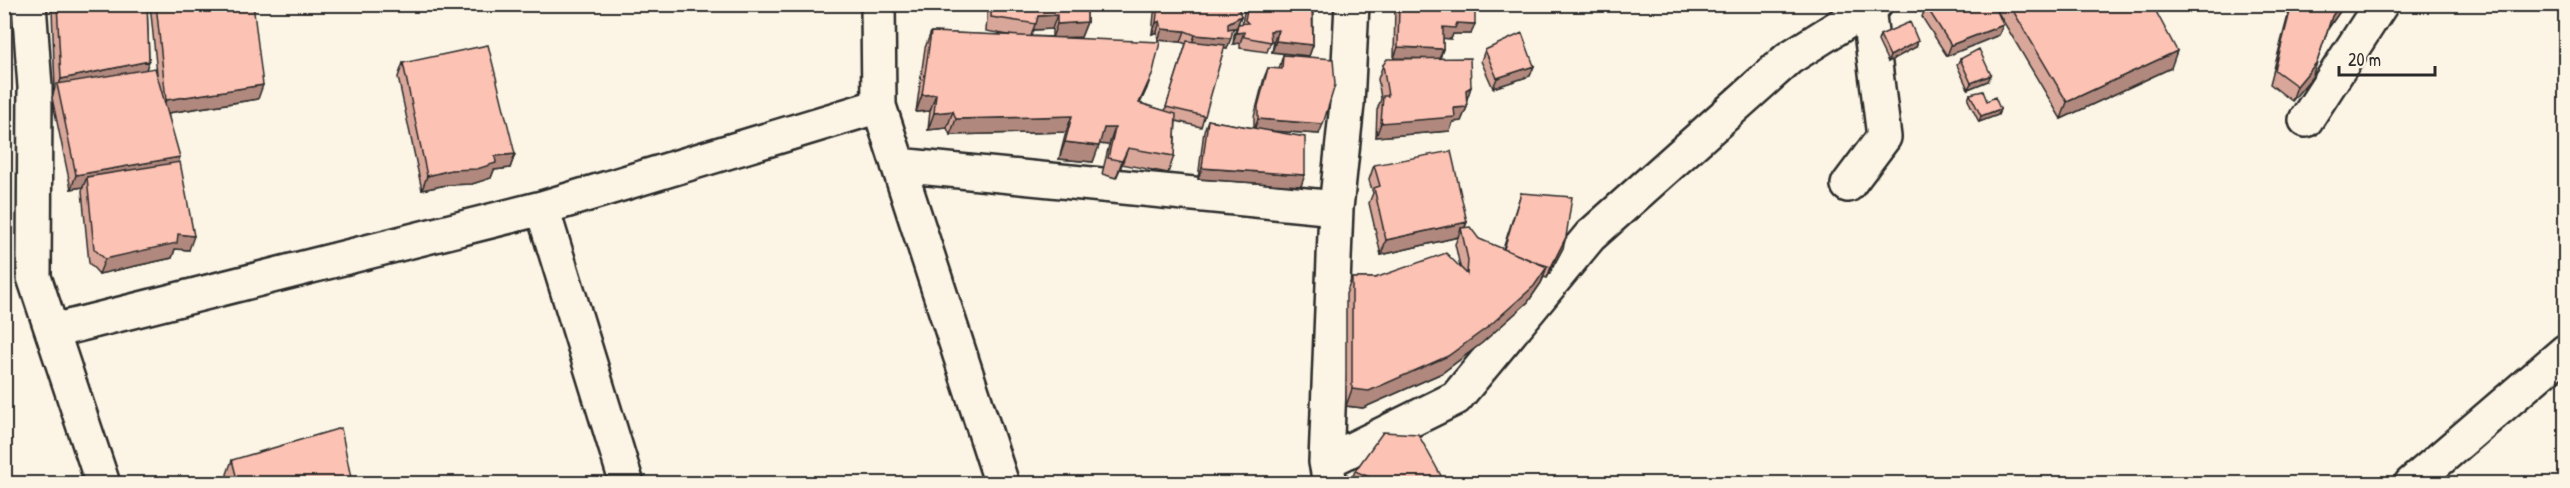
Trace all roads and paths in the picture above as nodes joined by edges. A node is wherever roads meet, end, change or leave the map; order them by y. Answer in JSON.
{"nodes":[{"id":1,"x":29,"y":4,"type":"edge"},
{"id":2,"x":878,"y":4,"type":"edge"},
{"id":3,"x":1352,"y":4,"type":"edge"},
{"id":4,"x":2381,"y":4,"type":"edge"},
{"id":5,"x":1871,"y":6,"type":"edge"},
{"id":6,"x":879,"y":106,"type":"junction"},
{"id":7,"x":2306,"y":120,"type":"dead end"},
{"id":8,"x":898,"y":165,"type":"junction"},
{"id":9,"x":1848,"y":185,"type":"dead end"},
{"id":10,"x":542,"y":208,"type":"junction"},
{"id":11,"x":1336,"y":208,"type":"junction"},
{"id":12,"x":53,"y":331,"type":"junction"},
{"id":13,"x":2565,"y":351,"type":"edge"},
{"id":14,"x":1328,"y":473,"type":"edge"},
{"id":15,"x":103,"y":483,"type":"edge"},
{"id":16,"x":627,"y":483,"type":"edge"},
{"id":17,"x":1002,"y":483,"type":"edge"},
{"id":18,"x":2411,"y":483,"type":"edge"}],
"edges":[{"from":1,"to":12,"type":"street"},
{"from":2,"to":6,"type":"street"},
{"from":3,"to":11,"type":"street"},
{"from":4,"to":7,"type":"street"},
{"from":5,"to":9,"type":"street"},
{"from":5,"to":14,"type":"street"},
{"from":6,"to":8,"type":"street"},
{"from":6,"to":10,"type":"street"},
{"from":8,"to":11,"type":"street"},
{"from":8,"to":17,"type":"street"},
{"from":10,"to":12,"type":"street"},
{"from":10,"to":16,"type":"street"},
{"from":11,"to":14,"type":"street"},
{"from":12,"to":15,"type":"street"},
{"from":13,"to":18,"type":"street"}]}
